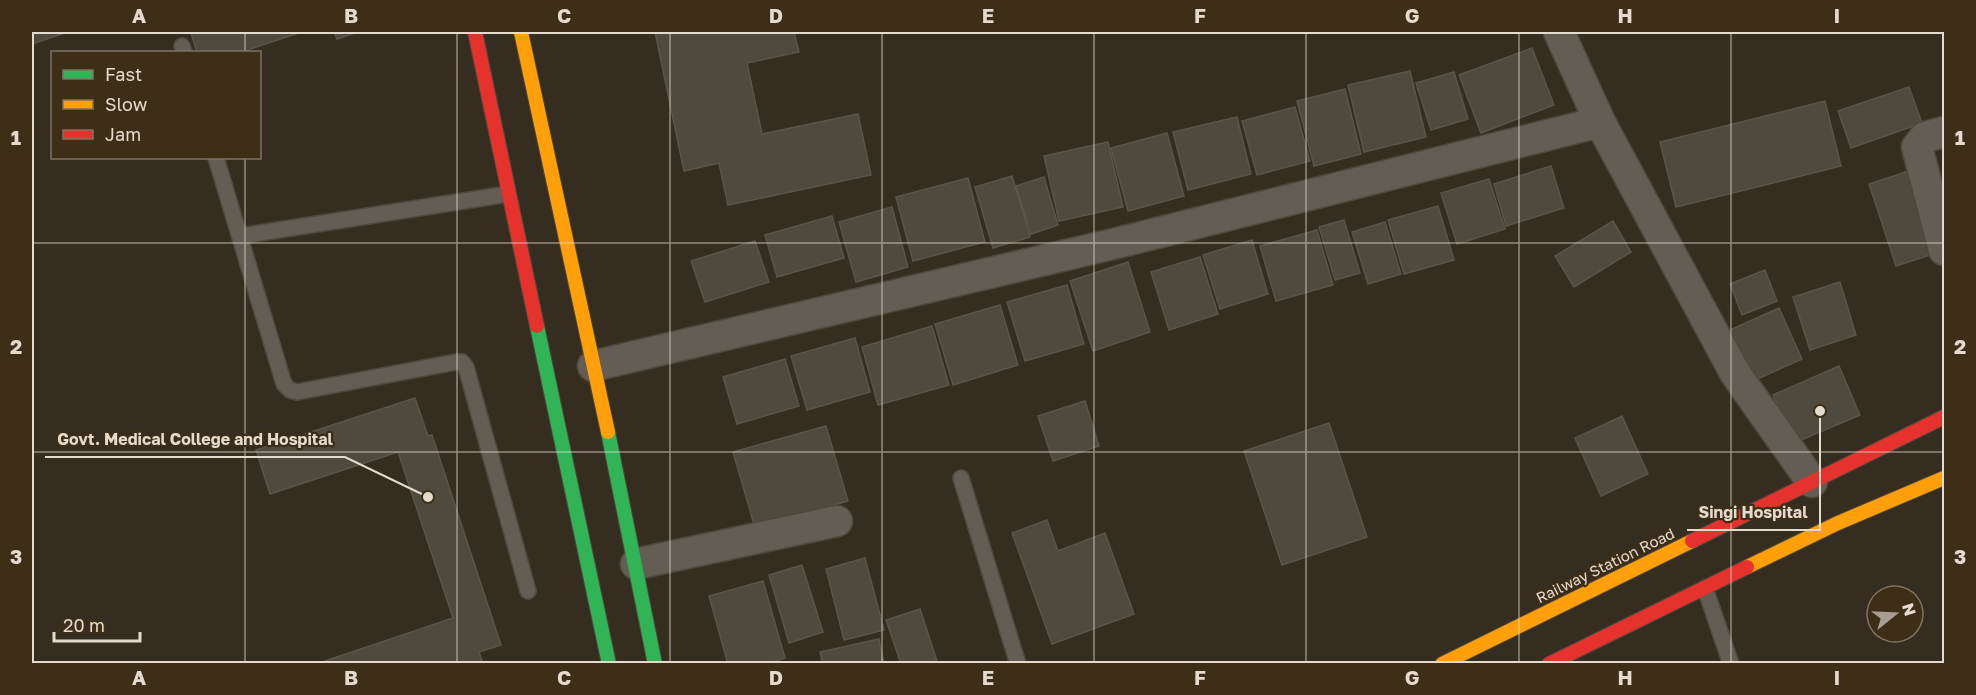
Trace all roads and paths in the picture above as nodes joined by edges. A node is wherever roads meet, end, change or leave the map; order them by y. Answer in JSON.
{"nodes":[{"id":1,"x":475,"y":32,"type":"edge"},
{"id":2,"x":521,"y":32,"type":"edge"},
{"id":3,"x":1558,"y":32,"type":"edge"},
{"id":4,"x":1600,"y":122,"type":"junction"},
{"id":5,"x":1944,"y":132,"type":"edge"},
{"id":6,"x":216,"y":159,"type":"edge"},
{"id":7,"x":508,"y":194,"type":"junction"},
{"id":8,"x":241,"y":236,"type":"junction"},
{"id":9,"x":1944,"y":250,"type":"edge"},
{"id":10,"x":592,"y":366,"type":"junction"},
{"id":11,"x":1944,"y":417,"type":"edge"},
{"id":12,"x":961,"y":478,"type":"dead end"},
{"id":13,"x":1944,"y":478,"type":"edge"},
{"id":14,"x":1812,"y":482,"type":"junction"},
{"id":15,"x":837,"y":521,"type":"dead end"},
{"id":16,"x":636,"y":564,"type":"junction"},
{"id":17,"x":1705,"y":588,"type":"junction"},
{"id":18,"x":528,"y":591,"type":"dead end"},
{"id":19,"x":609,"y":663,"type":"edge"},
{"id":20,"x":655,"y":663,"type":"edge"},
{"id":21,"x":1018,"y":663,"type":"edge"},
{"id":22,"x":1442,"y":663,"type":"edge"},
{"id":23,"x":1549,"y":663,"type":"edge"},
{"id":24,"x":1731,"y":663,"type":"edge"}],
"edges":[{"from":1,"to":7,"type":"main road"},
{"from":2,"to":10,"type":"main road"},
{"from":3,"to":4,"type":"street"},
{"from":4,"to":10,"type":"street"},
{"from":4,"to":14,"type":"street"},
{"from":5,"to":9,"type":"street"},
{"from":6,"to":8,"type":"lane"},
{"from":7,"to":8,"type":"lane"},
{"from":7,"to":19,"type":"main road"},
{"from":8,"to":18,"type":"lane"},
{"from":10,"to":16,"type":"main road"},
{"from":11,"to":14,"type":"main road","name":"Railway Station Road"},
{"from":12,"to":21,"type":"lane"},
{"from":13,"to":17,"type":"main road"},
{"from":14,"to":22,"type":"main road","name":"Railway Station Road"},
{"from":15,"to":16,"type":"street"},
{"from":16,"to":20,"type":"main road"},
{"from":17,"to":23,"type":"main road"},
{"from":17,"to":24,"type":"lane"}]}
